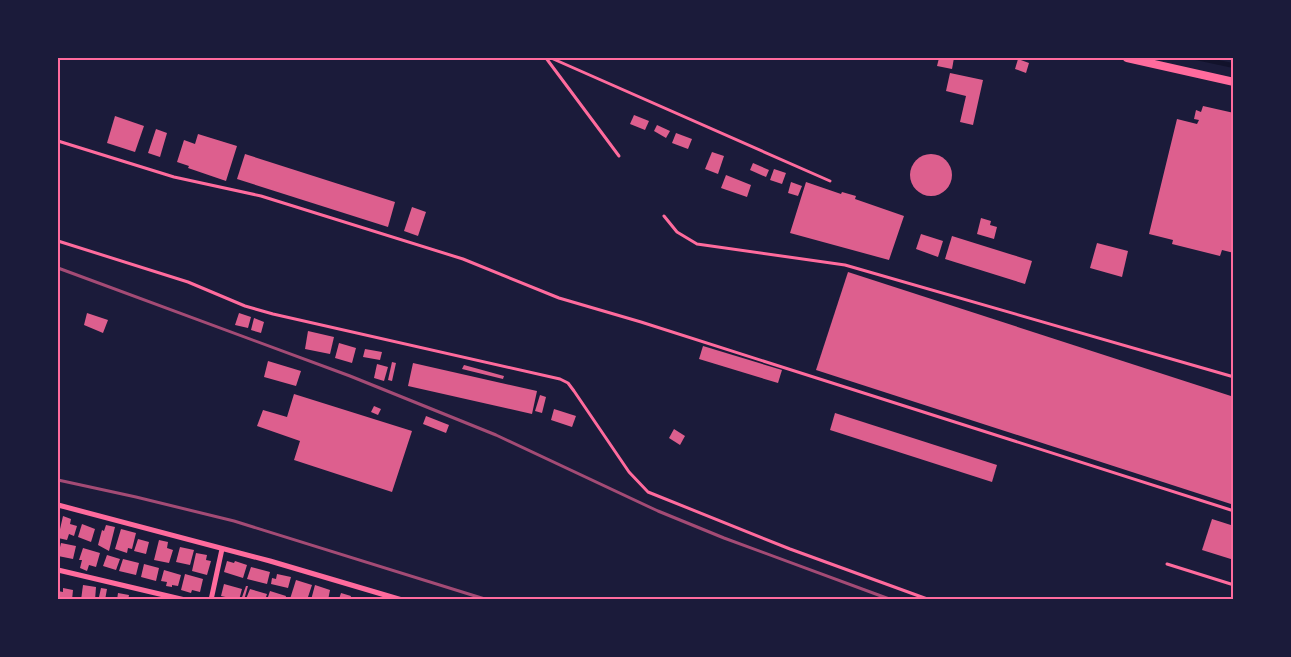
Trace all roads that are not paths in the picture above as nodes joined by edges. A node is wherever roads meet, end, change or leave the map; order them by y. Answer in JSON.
{"nodes":[{"id":1,"x":546,"y":58,"type":"edge"},
{"id":2,"x":551,"y":58,"type":"edge"},
{"id":3,"x":1127,"y":58,"type":"edge"},
{"id":4,"x":1149,"y":60,"type":"edge"},
{"id":5,"x":1234,"y":82,"type":"edge"},
{"id":6,"x":58,"y":142,"type":"edge"},
{"id":7,"x":619,"y":156,"type":"dead end"},
{"id":8,"x":830,"y":182,"type":"dead end"},
{"id":9,"x":664,"y":216,"type":"dead end"},
{"id":10,"x":58,"y":241,"type":"edge"},
{"id":11,"x":1234,"y":377,"type":"edge"},
{"id":12,"x":58,"y":505,"type":"edge"},
{"id":13,"x":1234,"y":512,"type":"edge"},
{"id":14,"x":222,"y":549,"type":"junction"},
{"id":15,"x":1167,"y":564,"type":"dead end"},
{"id":16,"x":58,"y":570,"type":"edge"},
{"id":17,"x":1234,"y":585,"type":"edge"},
{"id":18,"x":185,"y":600,"type":"edge"},
{"id":19,"x":211,"y":600,"type":"edge"},
{"id":20,"x":402,"y":600,"type":"edge"},
{"id":21,"x":930,"y":600,"type":"edge"}],
"edges":[{"from":1,"to":7,"type":"lane"},
{"from":2,"to":8,"type":"lane"},
{"from":3,"to":4,"type":"street"},
{"from":4,"to":5,"type":"street"},
{"from":6,"to":13,"type":"lane"},
{"from":9,"to":11,"type":"lane"},
{"from":10,"to":21,"type":"lane"},
{"from":12,"to":14,"type":"street"},
{"from":14,"to":19,"type":"street"},
{"from":14,"to":20,"type":"street"},
{"from":15,"to":17,"type":"lane"},
{"from":16,"to":18,"type":"street"}]}
